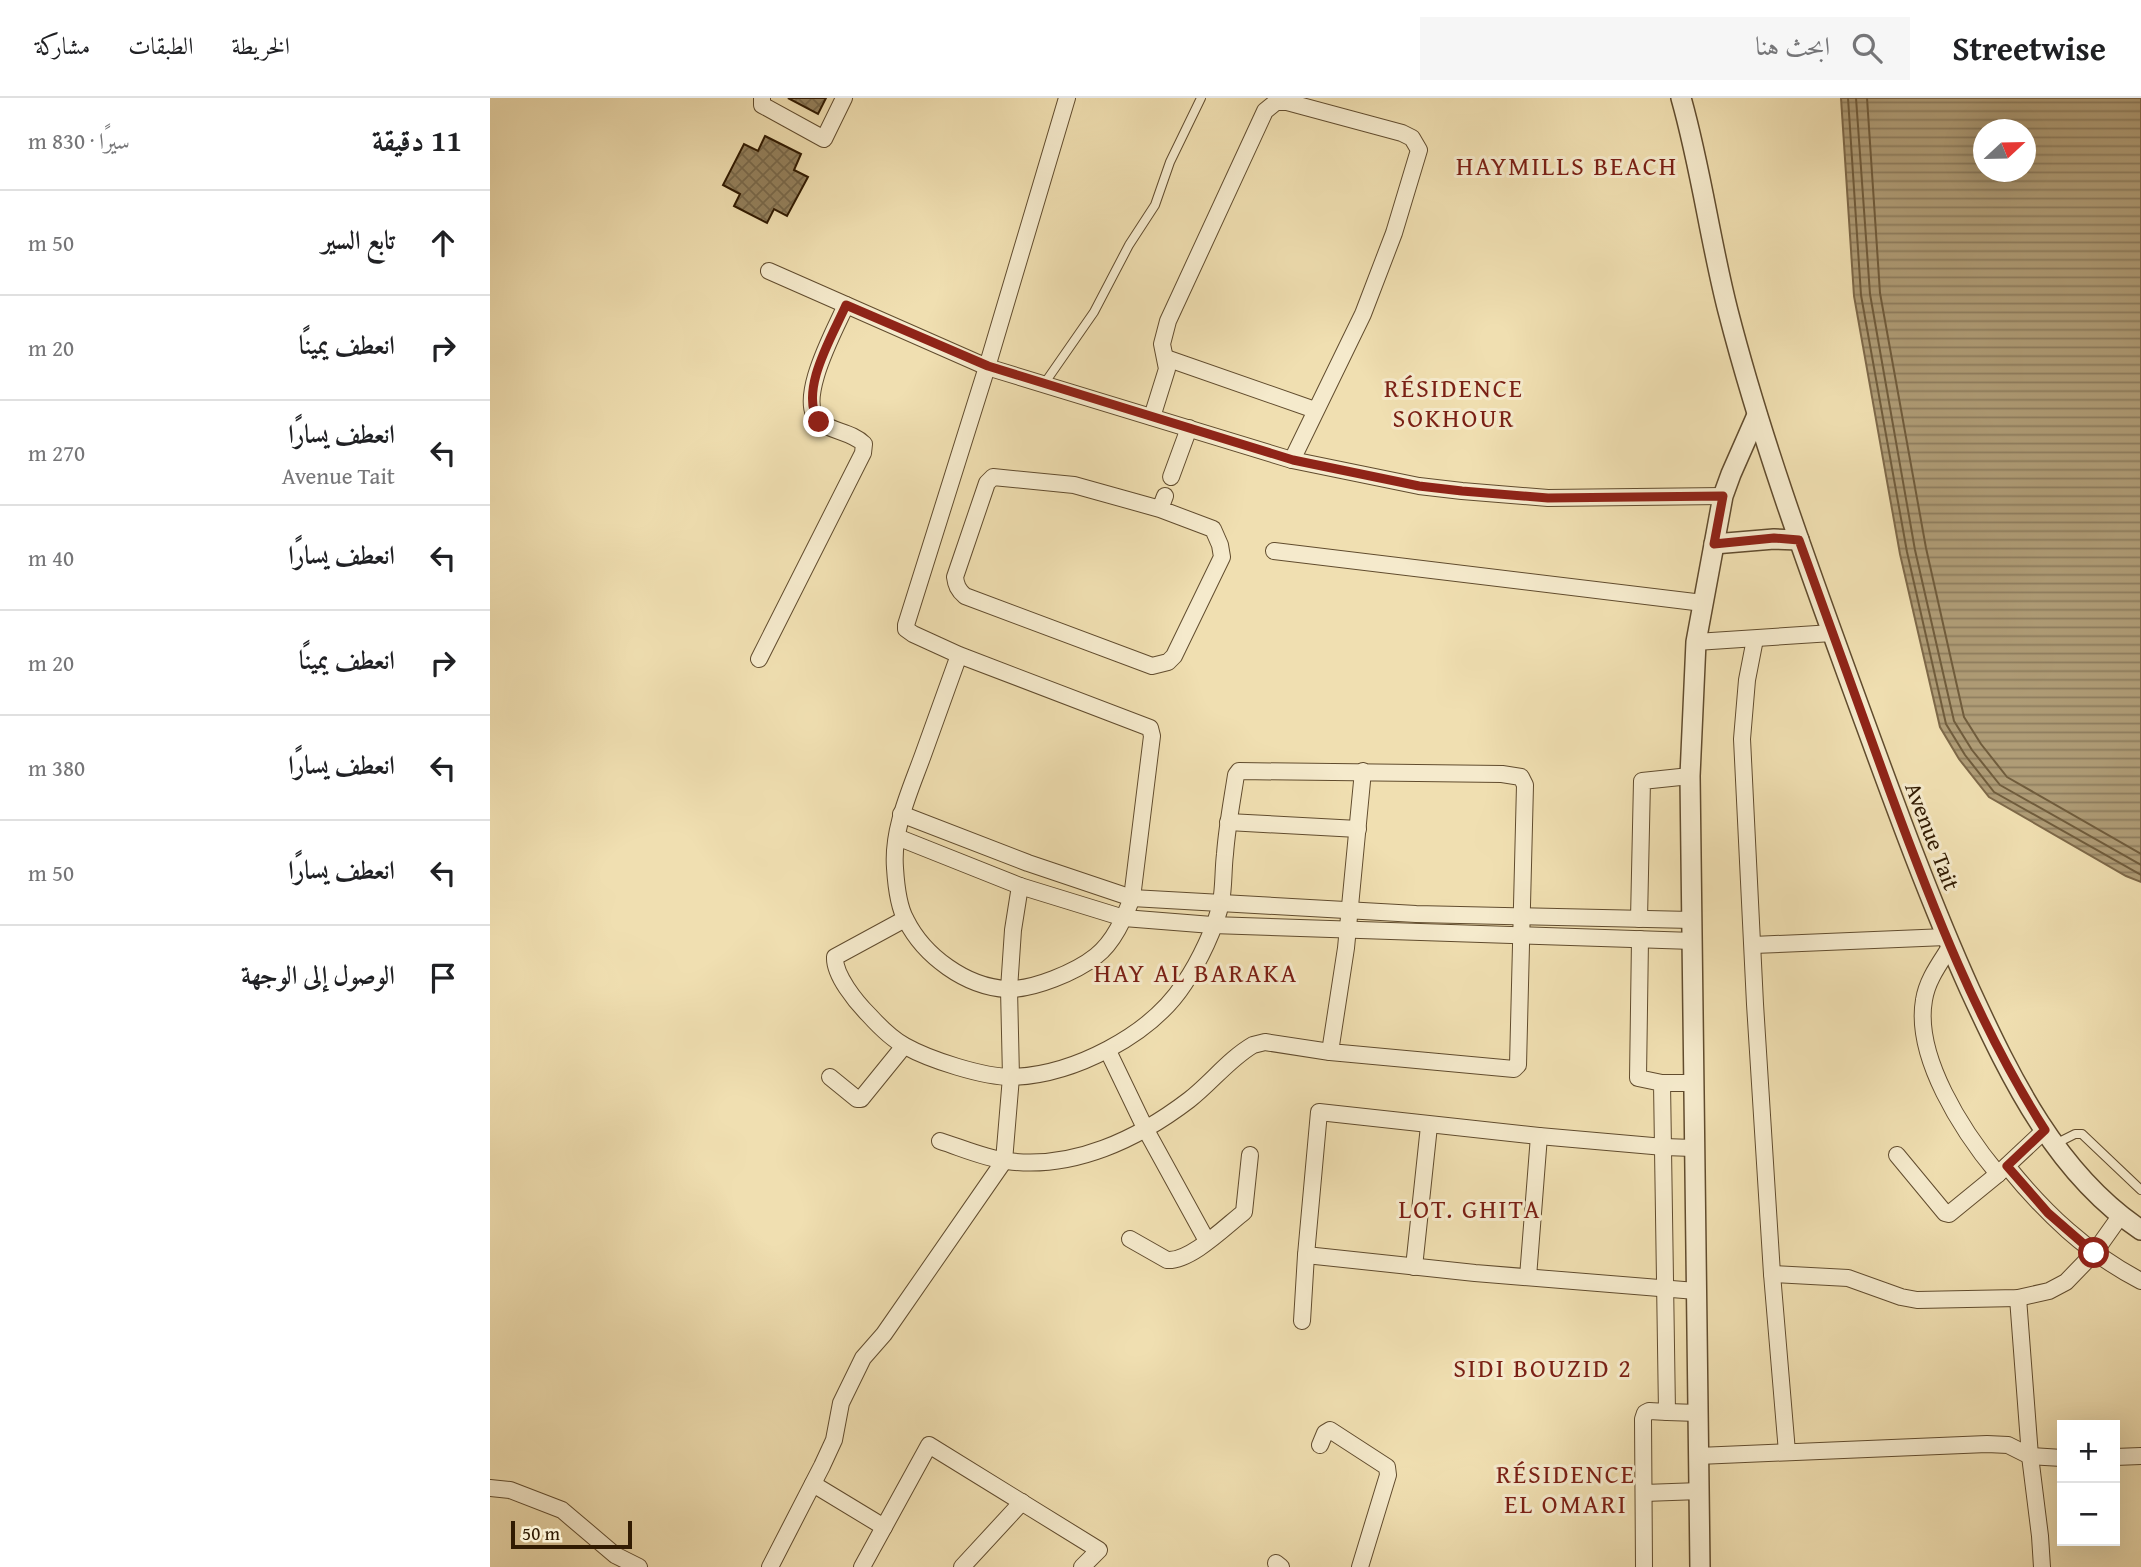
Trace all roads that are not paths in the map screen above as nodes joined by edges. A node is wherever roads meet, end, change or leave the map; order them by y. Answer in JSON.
{"nodes":[{"id":1,"x":762,"y":98,"type":"edge"},
{"id":2,"x":845,"y":98,"type":"edge"},
{"id":3,"x":1067,"y":98,"type":"edge"},
{"id":4,"x":1200,"y":98,"type":"edge"},
{"id":5,"x":1682,"y":98,"type":"edge"},
{"id":6,"x":769,"y":271,"type":"dead end"},
{"id":7,"x":846,"y":305,"type":"junction"},
{"id":8,"x":1166,"y":358,"type":"junction"},
{"id":9,"x":988,"y":366,"type":"junction"},
{"id":10,"x":1044,"y":384,"type":"junction"},
{"id":11,"x":1315,"y":410,"type":"junction"},
{"id":12,"x":1757,"y":415,"type":"junction"},
{"id":13,"x":1152,"y":417,"type":"junction"},
{"id":14,"x":1189,"y":428,"type":"junction"},
{"id":15,"x":1293,"y":460,"type":"junction"},
{"id":16,"x":1171,"y":477,"type":"dead end"},
{"id":17,"x":1723,"y":496,"type":"junction"},
{"id":18,"x":1163,"y":502,"type":"joint"},
{"id":19,"x":1799,"y":540,"type":"junction"},
{"id":20,"x":1714,"y":544,"type":"junction"},
{"id":21,"x":1274,"y":551,"type":"dead end"},
{"id":22,"x":1703,"y":603,"type":"junction"},
{"id":23,"x":1832,"y":633,"type":"junction"},
{"id":24,"x":1755,"y":639,"type":"junction"},
{"id":25,"x":1696,"y":642,"type":"junction"},
{"id":26,"x":959,"y":655,"type":"junction"},
{"id":27,"x":759,"y":659,"type":"dead end"},
{"id":28,"x":1363,"y":771,"type":"junction"},
{"id":29,"x":1690,"y":776,"type":"junction"},
{"id":30,"x":901,"y":814,"type":"junction"},
{"id":31,"x":1228,"y":822,"type":"junction"},
{"id":32,"x":1357,"y":829,"type":"junction"},
{"id":33,"x":897,"y":837,"type":"junction"},
{"id":34,"x":1020,"y":886,"type":"junction"},
{"id":35,"x":1132,"y":898,"type":"junction"},
{"id":36,"x":1221,"y":903,"type":"junction"},
{"id":37,"x":1349,"y":911,"type":"junction"},
{"id":38,"x":1522,"y":917,"type":"junction"},
{"id":39,"x":1124,"y":918,"type":"junction"},
{"id":40,"x":905,"y":919,"type":"junction"},
{"id":41,"x":1639,"y":919,"type":"junction"},
{"id":42,"x":1692,"y":920,"type":"junction"},
{"id":43,"x":1212,"y":925,"type":"junction"},
{"id":44,"x":1348,"y":928,"type":"junction"},
{"id":45,"x":1521,"y":935,"type":"junction"},
{"id":46,"x":1640,"y":939,"type":"junction"},
{"id":47,"x":1693,"y":941,"type":"junction"},
{"id":48,"x":1948,"y":942,"type":"junction"},
{"id":49,"x":1753,"y":945,"type":"junction"},
{"id":50,"x":1009,"y":989,"type":"junction"},
{"id":51,"x":904,"y":1045,"type":"junction"},
{"id":52,"x":1108,"y":1051,"type":"junction"},
{"id":53,"x":1330,"y":1052,"type":"junction"},
{"id":54,"x":830,"y":1077,"type":"dead end"},
{"id":55,"x":1011,"y":1077,"type":"junction"},
{"id":56,"x":1662,"y":1083,"type":"junction"},
{"id":57,"x":1695,"y":1083,"type":"junction"},
{"id":58,"x":1429,"y":1126,"type":"junction"},
{"id":59,"x":1146,"y":1130,"type":"junction"},
{"id":60,"x":1539,"y":1136,"type":"junction"},
{"id":61,"x":2050,"y":1137,"type":"junction"},
{"id":62,"x":940,"y":1141,"type":"dead end"},
{"id":63,"x":1664,"y":1147,"type":"junction"},
{"id":64,"x":1693,"y":1148,"type":"junction"},
{"id":65,"x":1250,"y":1155,"type":"dead end"},
{"id":66,"x":1897,"y":1155,"type":"dead end"},
{"id":67,"x":1004,"y":1161,"type":"junction"},
{"id":68,"x":2003,"y":1170,"type":"junction"},
{"id":69,"x":2141,"y":1190,"type":"edge"},
{"id":70,"x":2121,"y":1215,"type":"junction"},
{"id":71,"x":2141,"y":1230,"type":"edge"},
{"id":72,"x":1130,"y":1239,"type":"dead end"},
{"id":73,"x":1207,"y":1241,"type":"junction"},
{"id":74,"x":2094,"y":1253,"type":"junction"},
{"id":75,"x":1306,"y":1255,"type":"junction"},
{"id":76,"x":1414,"y":1267,"type":"junction"},
{"id":77,"x":1772,"y":1274,"type":"junction"},
{"id":78,"x":1528,"y":1277,"type":"junction"},
{"id":79,"x":2141,"y":1280,"type":"edge"},
{"id":80,"x":1665,"y":1289,"type":"junction"},
{"id":81,"x":1696,"y":1291,"type":"junction"},
{"id":82,"x":2018,"y":1298,"type":"junction"},
{"id":83,"x":1302,"y":1321,"type":"dead end"},
{"id":84,"x":1667,"y":1412,"type":"junction"},
{"id":85,"x":1698,"y":1413,"type":"junction"},
{"id":86,"x":1320,"y":1445,"type":"dead end"},
{"id":87,"x":1787,"y":1452,"type":"junction"},
{"id":88,"x":1698,"y":1456,"type":"junction"},
{"id":89,"x":2030,"y":1456,"type":"junction"},
{"id":90,"x":2141,"y":1456,"type":"edge"},
{"id":91,"x":2120,"y":1457,"type":"edge"},
{"id":92,"x":2057,"y":1458,"type":"edge"},
{"id":93,"x":813,"y":1484,"type":"junction"},
{"id":94,"x":490,"y":1488,"type":"edge"},
{"id":95,"x":1699,"y":1491,"type":"junction"},
{"id":96,"x":1644,"y":1493,"type":"junction"},
{"id":97,"x":1022,"y":1502,"type":"junction"},
{"id":98,"x":884,"y":1527,"type":"junction"},
{"id":99,"x":611,"y":1561,"type":"edge"},
{"id":100,"x":639,"y":1567,"type":"edge"},
{"id":101,"x":769,"y":1567,"type":"edge"},
{"id":102,"x":862,"y":1567,"type":"edge"},
{"id":103,"x":962,"y":1567,"type":"edge"},
{"id":104,"x":1082,"y":1567,"type":"edge"},
{"id":105,"x":1360,"y":1567,"type":"edge"},
{"id":106,"x":1644,"y":1567,"type":"edge"},
{"id":107,"x":1700,"y":1567,"type":"edge"},
{"id":108,"x":2042,"y":1567,"type":"edge"}],
"edges":[{"from":1,"to":2,"type":"street"},
{"from":3,"to":9,"type":"street"},
{"from":4,"to":10,"type":"lane"},
{"from":5,"to":12,"type":"street","name":"Avenue Tait"},
{"from":6,"to":7,"type":"street"},
{"from":7,"to":9,"type":"street"},
{"from":7,"to":27,"type":"street"},
{"from":8,"to":11,"type":"street"},
{"from":8,"to":11,"type":"street"},
{"from":8,"to":13,"type":"street"},
{"from":9,"to":10,"type":"street"},
{"from":9,"to":26,"type":"street"},
{"from":10,"to":13,"type":"street"},
{"from":11,"to":15,"type":"street"},
{"from":12,"to":17,"type":"street"},
{"from":12,"to":19,"type":"street","name":"Avenue Tait"},
{"from":13,"to":14,"type":"street"},
{"from":14,"to":15,"type":"street"},
{"from":14,"to":16,"type":"street"},
{"from":15,"to":17,"type":"street"},
{"from":17,"to":20,"type":"street"},
{"from":18,"to":18,"type":"street"},
{"from":19,"to":20,"type":"street"},
{"from":19,"to":23,"type":"street","name":"Avenue Tait"},
{"from":20,"to":22,"type":"street"},
{"from":21,"to":22,"type":"street"},
{"from":22,"to":25,"type":"street"},
{"from":23,"to":24,"type":"street"},
{"from":23,"to":48,"type":"street","name":"Avenue Tait"},
{"from":24,"to":25,"type":"street"},
{"from":24,"to":49,"type":"street"},
{"from":25,"to":29,"type":"street"},
{"from":26,"to":30,"type":"street"},
{"from":26,"to":35,"type":"street"},
{"from":28,"to":31,"type":"street"},
{"from":28,"to":32,"type":"street"},
{"from":28,"to":38,"type":"street"},
{"from":29,"to":41,"type":"street"},
{"from":29,"to":42,"type":"street"},
{"from":30,"to":33,"type":"street"},
{"from":30,"to":35,"type":"street"},
{"from":31,"to":32,"type":"street"},
{"from":31,"to":36,"type":"street"},
{"from":32,"to":37,"type":"street"},
{"from":33,"to":34,"type":"street"},
{"from":33,"to":40,"type":"street"},
{"from":34,"to":39,"type":"street"},
{"from":34,"to":50,"type":"street"},
{"from":35,"to":36,"type":"street"},
{"from":35,"to":39,"type":"street"},
{"from":36,"to":37,"type":"street"},
{"from":36,"to":43,"type":"street"},
{"from":37,"to":38,"type":"street"},
{"from":37,"to":44,"type":"street"},
{"from":38,"to":41,"type":"street"},
{"from":38,"to":45,"type":"street"},
{"from":39,"to":43,"type":"street"},
{"from":39,"to":50,"type":"street"},
{"from":40,"to":50,"type":"street"},
{"from":40,"to":51,"type":"street"},
{"from":41,"to":42,"type":"street"},
{"from":42,"to":47,"type":"street"},
{"from":43,"to":44,"type":"street"},
{"from":43,"to":52,"type":"street"},
{"from":44,"to":45,"type":"street"},
{"from":44,"to":53,"type":"street"},
{"from":45,"to":46,"type":"street"},
{"from":45,"to":53,"type":"street"},
{"from":46,"to":47,"type":"street"},
{"from":46,"to":56,"type":"street"},
{"from":47,"to":57,"type":"street"},
{"from":48,"to":49,"type":"street"},
{"from":48,"to":61,"type":"street","name":"Avenue Tait"},
{"from":48,"to":68,"type":"street"},
{"from":49,"to":77,"type":"street"},
{"from":50,"to":55,"type":"street"},
{"from":51,"to":54,"type":"street"},
{"from":51,"to":55,"type":"street"},
{"from":52,"to":55,"type":"street"},
{"from":52,"to":59,"type":"street"},
{"from":53,"to":59,"type":"street"},
{"from":55,"to":67,"type":"street"},
{"from":56,"to":57,"type":"street"},
{"from":56,"to":63,"type":"street"},
{"from":57,"to":64,"type":"street"},
{"from":58,"to":60,"type":"street"},
{"from":58,"to":75,"type":"street"},
{"from":58,"to":76,"type":"street"},
{"from":59,"to":67,"type":"street"},
{"from":59,"to":73,"type":"street"},
{"from":60,"to":63,"type":"street"},
{"from":60,"to":78,"type":"street"},
{"from":61,"to":68,"type":"street"},
{"from":61,"to":69,"type":"lane"},
{"from":61,"to":70,"type":"street","name":"Avenue Tait"},
{"from":62,"to":67,"type":"street"},
{"from":63,"to":64,"type":"street"},
{"from":63,"to":80,"type":"street"},
{"from":64,"to":81,"type":"street"},
{"from":65,"to":73,"type":"street"},
{"from":66,"to":68,"type":"street"},
{"from":67,"to":93,"type":"street"},
{"from":68,"to":74,"type":"street"},
{"from":70,"to":71,"type":"street","name":"Avenue Tait"},
{"from":70,"to":74,"type":"street"},
{"from":72,"to":73,"type":"street"},
{"from":74,"to":79,"type":"street"},
{"from":74,"to":82,"type":"street"},
{"from":75,"to":76,"type":"street"},
{"from":75,"to":83,"type":"street"},
{"from":76,"to":78,"type":"street"},
{"from":77,"to":82,"type":"street"},
{"from":77,"to":87,"type":"street"},
{"from":78,"to":80,"type":"street"},
{"from":80,"to":81,"type":"street"},
{"from":80,"to":84,"type":"street"},
{"from":81,"to":85,"type":"street"},
{"from":82,"to":89,"type":"street"},
{"from":84,"to":85,"type":"street"},
{"from":84,"to":96,"type":"street"},
{"from":85,"to":88,"type":"street"},
{"from":86,"to":105,"type":"street"},
{"from":87,"to":88,"type":"street"},
{"from":87,"to":89,"type":"street"},
{"from":88,"to":95,"type":"street"},
{"from":89,"to":92,"type":"street"},
{"from":89,"to":108,"type":"street"},
{"from":90,"to":91,"type":"street"},
{"from":93,"to":98,"type":"street"},
{"from":93,"to":101,"type":"street"},
{"from":94,"to":99,"type":"street"},
{"from":95,"to":96,"type":"street"},
{"from":95,"to":107,"type":"street"},
{"from":96,"to":106,"type":"street"},
{"from":97,"to":98,"type":"street"},
{"from":97,"to":103,"type":"street"},
{"from":97,"to":104,"type":"street"},
{"from":98,"to":102,"type":"street"},
{"from":99,"to":100,"type":"street"}]}
